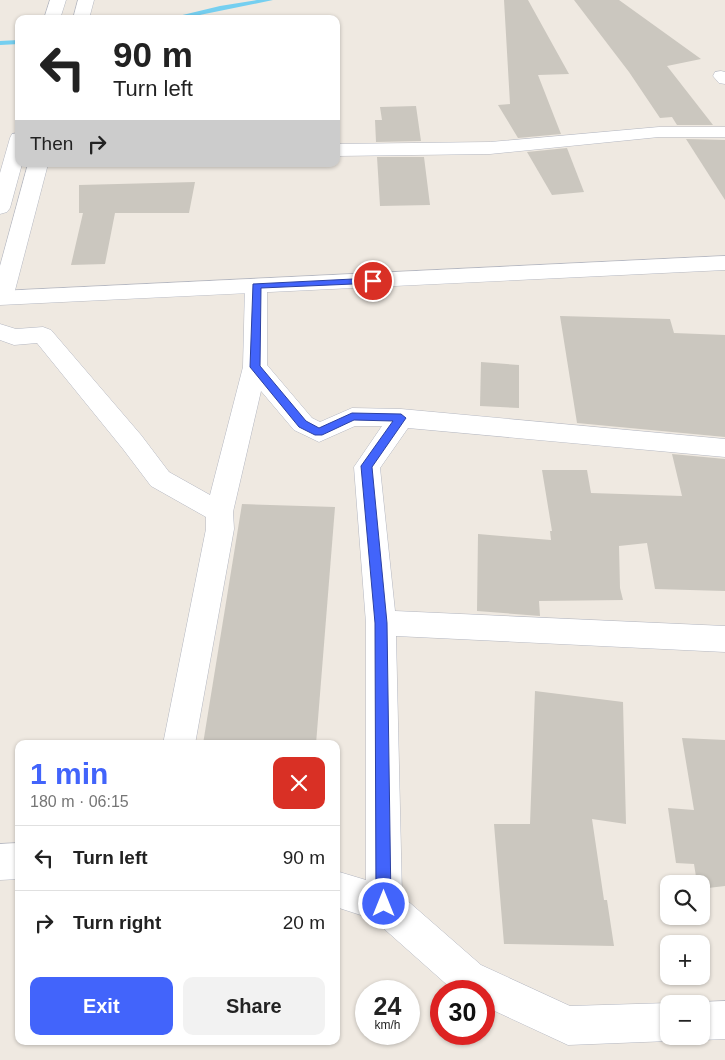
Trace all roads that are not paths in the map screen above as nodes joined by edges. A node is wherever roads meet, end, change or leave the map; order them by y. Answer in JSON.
{"nodes":[{"id":1,"x":58,"y":0,"type":"edge"},
{"id":2,"x":86,"y":0,"type":"edge"},
{"id":3,"x":53,"y":15,"type":"edge"},
{"id":4,"x":82,"y":15,"type":"edge"},
{"id":5,"x":725,"y":132,"type":"edge"},
{"id":6,"x":340,"y":150,"type":"edge"},
{"id":7,"x":15,"y":153,"type":"edge"},
{"id":8,"x":37,"y":167,"type":"edge"},
{"id":9,"x":0,"y":208,"type":"edge"},
{"id":10,"x":725,"y":263,"type":"edge"},
{"id":11,"x":256,"y":286,"type":"junction"},
{"id":12,"x":1,"y":300,"type":"edge"},
{"id":13,"x":0,"y":332,"type":"edge"},
{"id":14,"x":255,"y":367,"type":"junction"},
{"id":15,"x":401,"y":418,"type":"junction"},
{"id":16,"x":725,"y":448,"type":"edge"},
{"id":17,"x":219,"y":512,"type":"junction"},
{"id":18,"x":381,"y":623,"type":"junction"},
{"id":19,"x":725,"y":639,"type":"edge"},
{"id":20,"x":181,"y":740,"type":"edge"},
{"id":21,"x":15,"y":861,"type":"edge"},
{"id":22,"x":0,"y":862,"type":"edge"},
{"id":23,"x":340,"y":890,"type":"edge"},
{"id":24,"x":384,"y":904,"type":"junction"},
{"id":25,"x":710,"y":1020,"type":"edge"},
{"id":26,"x":725,"y":1020,"type":"edge"},
{"id":27,"x":660,"y":1022,"type":"edge"}],
"edges":[{"from":1,"to":3,"type":"street"},
{"from":2,"to":4,"type":"street"},
{"from":5,"to":6,"type":"street"},
{"from":7,"to":9,"type":"street"},
{"from":8,"to":12,"type":"street"},
{"from":10,"to":11,"type":"street"},
{"from":11,"to":12,"type":"street"},
{"from":11,"to":14,"type":"street"},
{"from":13,"to":17,"type":"street"},
{"from":14,"to":15,"type":"street"},
{"from":14,"to":17,"type":"street"},
{"from":15,"to":16,"type":"street"},
{"from":15,"to":18,"type":"street"},
{"from":17,"to":20,"type":"street"},
{"from":18,"to":19,"type":"street"},
{"from":18,"to":24,"type":"street"},
{"from":21,"to":22,"type":"street"},
{"from":23,"to":24,"type":"street"},
{"from":24,"to":27,"type":"street"},
{"from":25,"to":26,"type":"street"}]}
